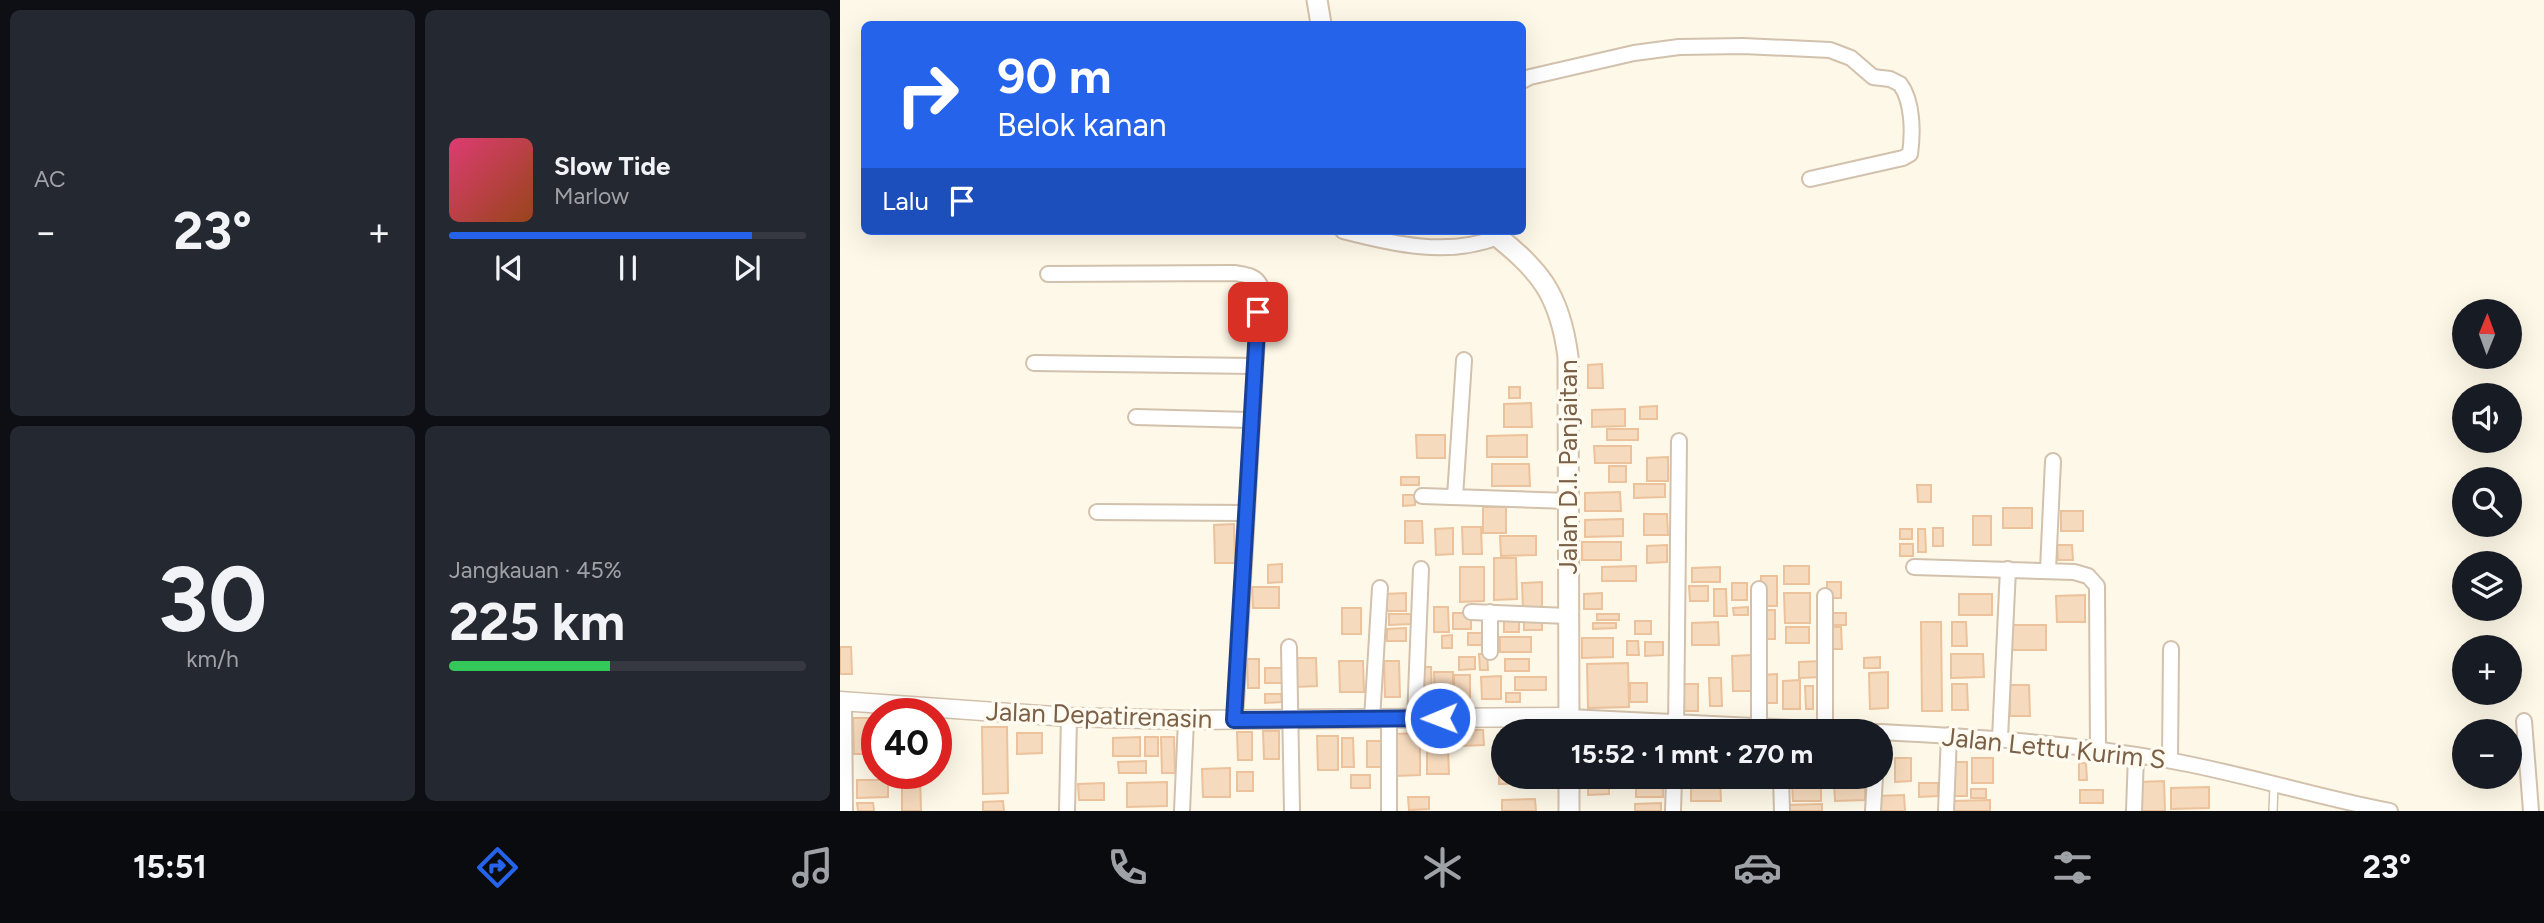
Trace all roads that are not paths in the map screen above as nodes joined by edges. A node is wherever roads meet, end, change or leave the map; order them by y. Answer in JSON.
{"nodes":[{"id":1,"x":1317,"y":0,"type":"edge"},
{"id":2,"x":1320,"y":21,"type":"edge"},
{"id":3,"x":1526,"y":78,"type":"edge"},
{"id":4,"x":1810,"y":179,"type":"dead end"},
{"id":5,"x":1360,"y":235,"type":"edge"},
{"id":6,"x":1493,"y":235,"type":"edge"},
{"id":7,"x":1495,"y":235,"type":"edge"},
{"id":8,"x":1048,"y":274,"type":"dead end"},
{"id":9,"x":1464,"y":360,"type":"dead end"},
{"id":10,"x":1034,"y":363,"type":"dead end"},
{"id":11,"x":1253,"y":366,"type":"junction"},
{"id":12,"x":1136,"y":417,"type":"dead end"},
{"id":13,"x":1250,"y":420,"type":"junction"},
{"id":14,"x":1679,"y":441,"type":"dead end"},
{"id":15,"x":2053,"y":461,"type":"dead end"},
{"id":16,"x":1422,"y":496,"type":"dead end"},
{"id":17,"x":1455,"y":497,"type":"junction"},
{"id":18,"x":1569,"y":501,"type":"junction"},
{"id":19,"x":1097,"y":512,"type":"dead end"},
{"id":20,"x":1245,"y":513,"type":"junction"},
{"id":21,"x":1914,"y":567,"type":"dead end"},
{"id":22,"x":1421,"y":569,"type":"dead end"},
{"id":23,"x":2008,"y":569,"type":"junction"},
{"id":24,"x":2048,"y":570,"type":"junction"},
{"id":25,"x":1380,"y":588,"type":"dead end"},
{"id":26,"x":1759,"y":589,"type":"dead end"},
{"id":27,"x":1825,"y":596,"type":"dead end"},
{"id":28,"x":1471,"y":611,"type":"dead end"},
{"id":29,"x":1490,"y":612,"type":"junction"},
{"id":30,"x":1569,"y":616,"type":"junction"},
{"id":31,"x":1289,"y":647,"type":"dead end"},
{"id":32,"x":2171,"y":649,"type":"dead end"},
{"id":33,"x":1490,"y":652,"type":"dead end"},
{"id":34,"x":842,"y":701,"type":"edge"},
{"id":35,"x":1069,"y":717,"type":"junction"},
{"id":36,"x":1415,"y":718,"type":"junction"},
{"id":37,"x":1380,"y":719,"type":"junction"},
{"id":38,"x":1569,"y":719,"type":"edge"},
{"id":39,"x":1676,"y":719,"type":"edge"},
{"id":40,"x":1759,"y":719,"type":"edge"},
{"id":41,"x":1825,"y":719,"type":"edge"},
{"id":42,"x":1186,"y":720,"type":"junction"},
{"id":43,"x":1234,"y":720,"type":"junction"},
{"id":44,"x":1288,"y":720,"type":"junction"},
{"id":45,"x":1491,"y":721,"type":"edge"},
{"id":46,"x":2524,"y":721,"type":"dead end"},
{"id":47,"x":1893,"y":733,"type":"edge"},
{"id":48,"x":1949,"y":735,"type":"junction"},
{"id":49,"x":2000,"y":738,"type":"junction"},
{"id":50,"x":2098,"y":749,"type":"junction"},
{"id":51,"x":2136,"y":755,"type":"junction"},
{"id":52,"x":2170,"y":760,"type":"junction"},
{"id":53,"x":2274,"y":786,"type":"junction"},
{"id":54,"x":1569,"y":789,"type":"edge"},
{"id":55,"x":1674,"y":789,"type":"edge"},
{"id":56,"x":1781,"y":789,"type":"edge"},
{"id":57,"x":1874,"y":789,"type":"edge"},
{"id":58,"x":845,"y":811,"type":"edge"},
{"id":59,"x":1067,"y":811,"type":"edge"},
{"id":60,"x":1182,"y":811,"type":"edge"},
{"id":61,"x":1292,"y":811,"type":"edge"},
{"id":62,"x":1389,"y":811,"type":"edge"},
{"id":63,"x":1569,"y":811,"type":"edge"},
{"id":64,"x":1673,"y":811,"type":"edge"},
{"id":65,"x":1782,"y":811,"type":"edge"},
{"id":66,"x":1873,"y":811,"type":"edge"},
{"id":67,"x":1946,"y":811,"type":"edge"},
{"id":68,"x":2134,"y":811,"type":"edge"},
{"id":69,"x":2273,"y":811,"type":"edge"},
{"id":70,"x":2390,"y":811,"type":"edge"},
{"id":71,"x":2531,"y":811,"type":"edge"}],
"edges":[{"from":1,"to":2,"type":"main road"},
{"from":3,"to":4,"type":"street"},
{"from":5,"to":6,"type":"street"},
{"from":7,"to":18,"type":"main road","name":"Jalan D.I. Panjaitan"},
{"from":8,"to":11,"type":"street"},
{"from":9,"to":17,"type":"street"},
{"from":10,"to":11,"type":"street"},
{"from":11,"to":13,"type":"street"},
{"from":12,"to":13,"type":"street"},
{"from":13,"to":20,"type":"street"},
{"from":14,"to":39,"type":"street"},
{"from":15,"to":24,"type":"street"},
{"from":16,"to":17,"type":"street"},
{"from":17,"to":18,"type":"street"},
{"from":18,"to":30,"type":"main road","name":"Jalan D.I. Panjaitan"},
{"from":19,"to":20,"type":"street"},
{"from":20,"to":43,"type":"street"},
{"from":21,"to":23,"type":"street"},
{"from":22,"to":36,"type":"street"},
{"from":23,"to":24,"type":"street"},
{"from":23,"to":49,"type":"street"},
{"from":24,"to":50,"type":"street"},
{"from":25,"to":37,"type":"street"},
{"from":26,"to":40,"type":"street"},
{"from":27,"to":41,"type":"street"},
{"from":28,"to":29,"type":"street"},
{"from":29,"to":30,"type":"street"},
{"from":29,"to":33,"type":"street"},
{"from":30,"to":38,"type":"main road","name":"Jalan D.I. Panjaitan"},
{"from":31,"to":44,"type":"street"},
{"from":32,"to":52,"type":"street"},
{"from":34,"to":35,"type":"street","name":"Jalan Depatirenasin"},
{"from":34,"to":58,"type":"street"},
{"from":35,"to":42,"type":"street","name":"Jalan Depatirenasin"},
{"from":35,"to":59,"type":"street"},
{"from":36,"to":37,"type":"street","name":"Jalan Depatirenasin"},
{"from":36,"to":45,"type":"street","name":"Jalan Depatirenasin"},
{"from":37,"to":44,"type":"street","name":"Jalan Depatirenasin"},
{"from":37,"to":62,"type":"street"},
{"from":42,"to":43,"type":"street","name":"Jalan Depatirenasin"},
{"from":42,"to":60,"type":"street"},
{"from":43,"to":44,"type":"street","name":"Jalan Depatirenasin"},
{"from":44,"to":61,"type":"street"},
{"from":46,"to":71,"type":"street"},
{"from":47,"to":48,"type":"street","name":"Jalan Lettu Kurim S"},
{"from":48,"to":49,"type":"street","name":"Jalan Lettu Kurim S"},
{"from":48,"to":67,"type":"street"},
{"from":49,"to":50,"type":"street","name":"Jalan Lettu Kurim S"},
{"from":50,"to":51,"type":"street","name":"Jalan Lettu Kurim S"},
{"from":51,"to":52,"type":"street","name":"Jalan Lettu Kurim S"},
{"from":51,"to":68,"type":"street"},
{"from":52,"to":53,"type":"street","name":"Jalan Lettu Kurim S"},
{"from":53,"to":69,"type":"lane"},
{"from":53,"to":70,"type":"street","name":"Jalan Lettu Kurim S"},
{"from":54,"to":63,"type":"main road"},
{"from":55,"to":64,"type":"street"},
{"from":56,"to":65,"type":"street"},
{"from":57,"to":66,"type":"street"}]}
